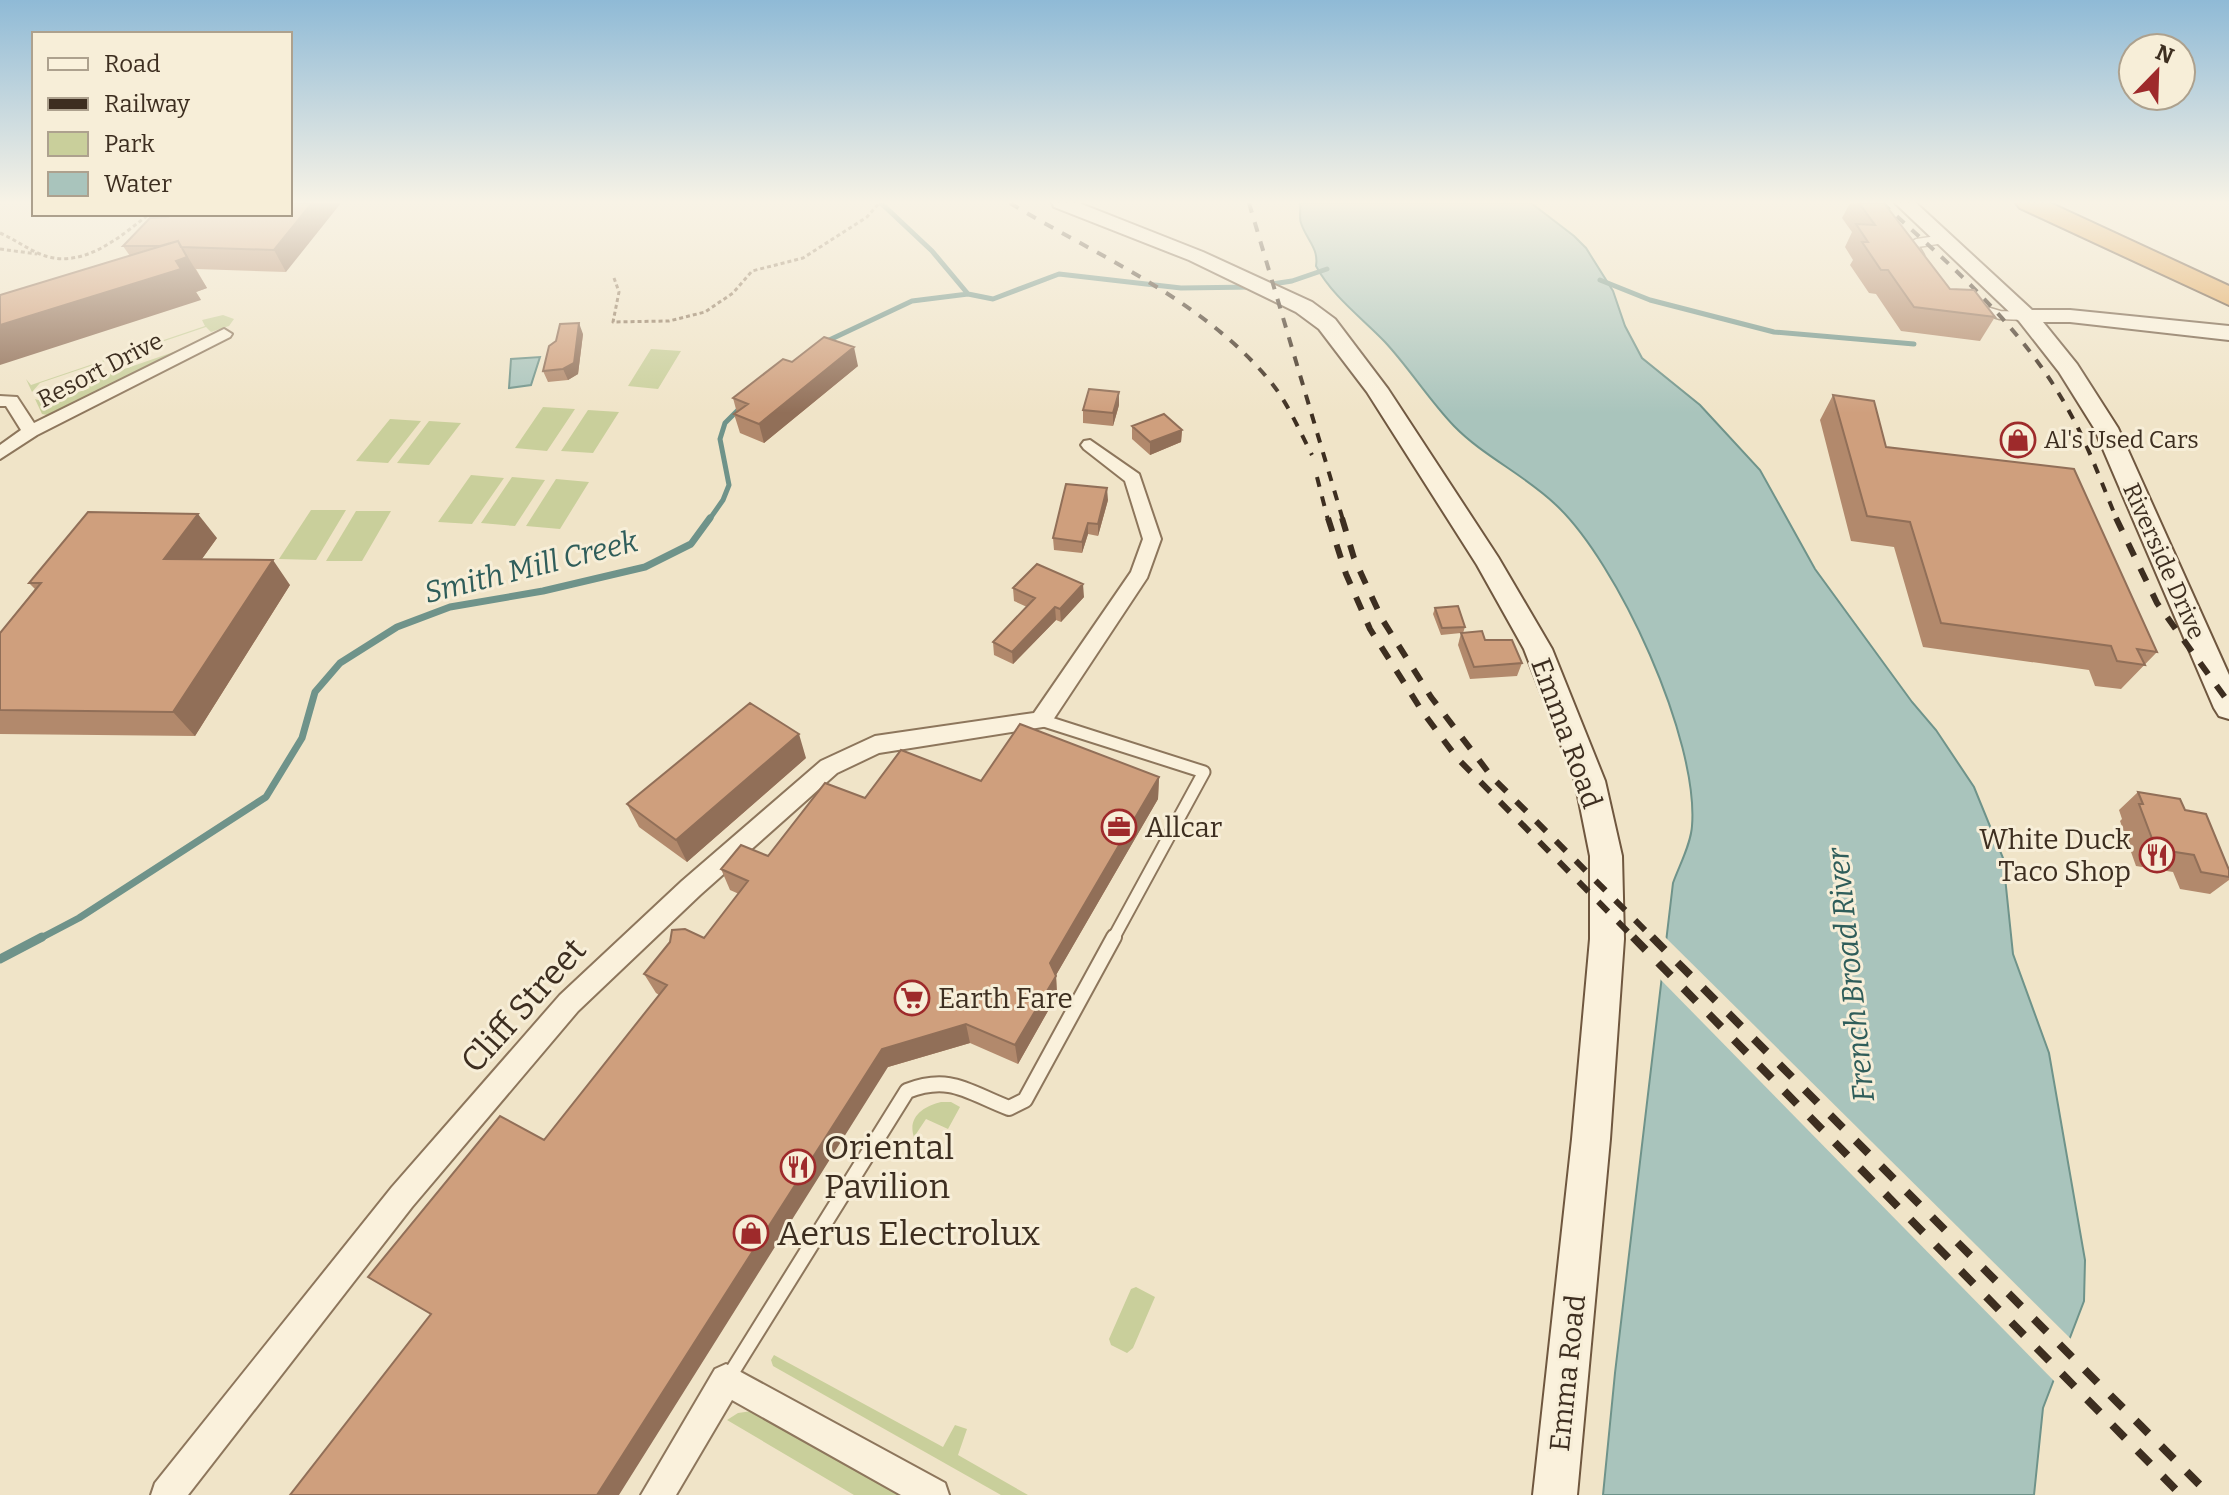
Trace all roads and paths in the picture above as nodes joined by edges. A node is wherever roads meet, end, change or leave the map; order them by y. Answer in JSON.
{"nodes":[{"id":1,"x":750,"y":273,"type":"edge"},
{"id":2,"x":1231,"y":273,"type":"edge"},
{"id":3,"x":1980,"y":273,"type":"edge"},
{"id":4,"x":2177,"y":273,"type":"edge"},
{"id":5,"x":2208,"y":273,"type":"edge"},
{"id":6,"x":614,"y":278,"type":"dead end"},
{"id":7,"x":2229,"y":283,"type":"edge"},
{"id":8,"x":2229,"y":297,"type":"edge"},
{"id":9,"x":1970,"y":302,"type":"edge"},
{"id":10,"x":2027,"y":316,"type":"junction"},
{"id":11,"x":2229,"y":333,"type":"edge"},
{"id":12,"x":224,"y":334,"type":"dead end"},
{"id":13,"x":0,"y":401,"type":"edge"},
{"id":14,"x":31,"y":431,"type":"junction"},
{"id":15,"x":1090,"y":445,"type":"dead end"},
{"id":16,"x":0,"y":453,"type":"edge"},
{"id":17,"x":2229,"y":708,"type":"edge"},
{"id":18,"x":1041,"y":720,"type":"junction"},
{"id":19,"x":726,"y":1380,"type":"junction"},
{"id":20,"x":167,"y":1495,"type":"edge"},
{"id":21,"x":657,"y":1495,"type":"edge"},
{"id":22,"x":933,"y":1495,"type":"edge"},
{"id":23,"x":1555,"y":1495,"type":"edge"}],
"edges":[{"from":1,"to":6,"type":"path"},
{"from":2,"to":23,"type":"street","name":"Emma Road"},
{"from":3,"to":10,"type":"street","name":"Riverside Drive"},
{"from":4,"to":8,"type":"highway"},
{"from":5,"to":7,"type":"highway"},
{"from":9,"to":10,"type":"lane"},
{"from":10,"to":11,"type":"street"},
{"from":10,"to":17,"type":"street","name":"Riverside Drive"},
{"from":12,"to":14,"type":"street","name":"Resort Drive"},
{"from":13,"to":14,"type":"street"},
{"from":14,"to":16,"type":"street","name":"Resort Drive"},
{"from":15,"to":18,"type":"street"},
{"from":18,"to":19,"type":"lane"},
{"from":18,"to":20,"type":"street","name":"Cliff Street"},
{"from":19,"to":21,"type":"street"},
{"from":19,"to":22,"type":"street"}]}
